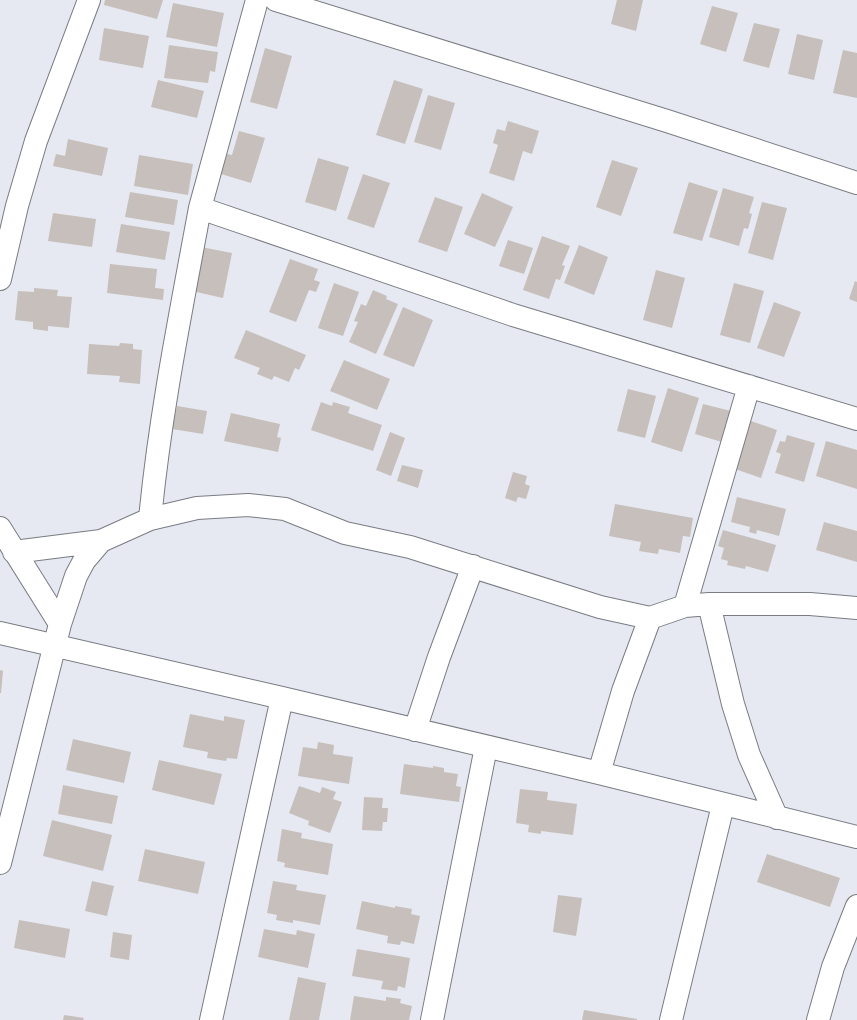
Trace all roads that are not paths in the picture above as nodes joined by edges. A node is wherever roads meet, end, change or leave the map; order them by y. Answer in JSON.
{"nodes":[{"id":1,"x":89,"y":0,"type":"edge"},
{"id":2,"x":257,"y":0,"type":"edge"},
{"id":3,"x":276,"y":0,"type":"edge"},
{"id":4,"x":857,"y":183,"type":"edge"},
{"id":5,"x":200,"y":208,"type":"junction"},
{"id":6,"x":0,"y":279,"type":"edge"},
{"id":7,"x":749,"y":386,"type":"junction"},
{"id":8,"x":857,"y":419,"type":"edge"},
{"id":9,"x":150,"y":519,"type":"junction"},
{"id":10,"x":0,"y":528,"type":"edge"},
{"id":11,"x":101,"y":541,"type":"junction"},
{"id":12,"x":14,"y":552,"type":"junction"},
{"id":13,"x":473,"y":566,"type":"junction"},
{"id":14,"x":709,"y":604,"type":"junction"},
{"id":15,"x":685,"y":606,"type":"junction"},
{"id":16,"x":857,"y":608,"type":"edge"},
{"id":17,"x":650,"y":618,"type":"junction"},
{"id":18,"x":60,"y":624,"type":"junction"},
{"id":19,"x":0,"y":633,"type":"edge"},
{"id":20,"x":55,"y":647,"type":"junction"},
{"id":21,"x":282,"y":698,"type":"junction"},
{"id":22,"x":415,"y":730,"type":"junction"},
{"id":23,"x":486,"y":747,"type":"junction"},
{"id":24,"x":599,"y":773,"type":"junction"},
{"id":25,"x":723,"y":805,"type":"junction"},
{"id":26,"x":777,"y":818,"type":"junction"},
{"id":27,"x":857,"y":838,"type":"edge"},
{"id":28,"x":0,"y":863,"type":"edge"},
{"id":29,"x":857,"y":906,"type":"edge"},
{"id":30,"x":211,"y":1020,"type":"edge"},
{"id":31,"x":432,"y":1020,"type":"edge"},
{"id":32,"x":671,"y":1020,"type":"edge"},
{"id":33,"x":818,"y":1020,"type":"edge"}],
"edges":[{"from":1,"to":6,"type":"street"},
{"from":2,"to":5,"type":"street"},
{"from":3,"to":4,"type":"street"},
{"from":5,"to":7,"type":"street"},
{"from":5,"to":9,"type":"street"},
{"from":7,"to":8,"type":"street"},
{"from":7,"to":15,"type":"street"},
{"from":9,"to":11,"type":"street"},
{"from":9,"to":13,"type":"street"},
{"from":10,"to":12,"type":"street"},
{"from":11,"to":12,"type":"street"},
{"from":11,"to":18,"type":"street"},
{"from":12,"to":18,"type":"street"},
{"from":13,"to":17,"type":"street"},
{"from":13,"to":22,"type":"street"},
{"from":14,"to":15,"type":"street"},
{"from":14,"to":16,"type":"street"},
{"from":14,"to":26,"type":"street"},
{"from":15,"to":17,"type":"street"},
{"from":17,"to":24,"type":"street"},
{"from":18,"to":20,"type":"street"},
{"from":19,"to":20,"type":"street"},
{"from":20,"to":21,"type":"street"},
{"from":20,"to":28,"type":"street"},
{"from":21,"to":22,"type":"street"},
{"from":21,"to":30,"type":"street"},
{"from":22,"to":23,"type":"street"},
{"from":23,"to":24,"type":"street"},
{"from":23,"to":31,"type":"street"},
{"from":24,"to":25,"type":"street"},
{"from":25,"to":26,"type":"street"},
{"from":25,"to":32,"type":"street"},
{"from":26,"to":27,"type":"street"},
{"from":29,"to":33,"type":"street"}]}
